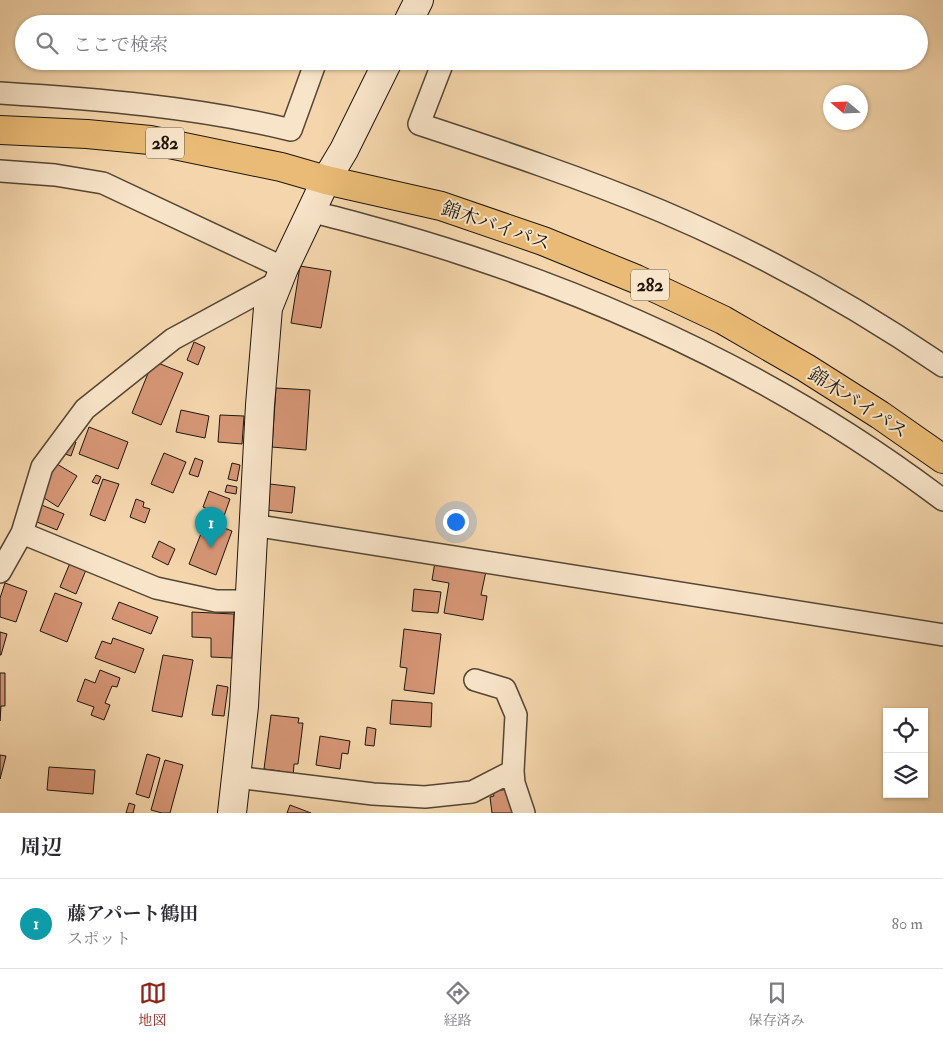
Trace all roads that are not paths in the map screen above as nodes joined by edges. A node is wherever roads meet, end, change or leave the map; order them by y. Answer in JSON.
{"nodes":[{"id":1,"x":419,"y":0,"type":"edge"},
{"id":2,"x":412,"y":15,"type":"edge"},
{"id":3,"x":313,"y":70,"type":"edge"},
{"id":4,"x":384,"y":70,"type":"edge"},
{"id":5,"x":440,"y":70,"type":"edge"},
{"id":6,"x":0,"y":93,"type":"edge"},
{"id":7,"x":0,"y":130,"type":"edge"},
{"id":8,"x":0,"y":172,"type":"edge"},
{"id":9,"x":326,"y":180,"type":"junction"},
{"id":10,"x":312,"y":212,"type":"junction"},
{"id":11,"x":281,"y":275,"type":"junction"},
{"id":12,"x":943,"y":366,"type":"edge"},
{"id":13,"x":943,"y":459,"type":"edge"},
{"id":14,"x":943,"y":500,"type":"edge"},
{"id":15,"x":253,"y":525,"type":"junction"},
{"id":16,"x":22,"y":533,"type":"junction"},
{"id":17,"x":0,"y":572,"type":"edge"},
{"id":18,"x":249,"y":601,"type":"junction"},
{"id":19,"x":943,"y":635,"type":"edge"},
{"id":20,"x":475,"y":680,"type":"dead end"},
{"id":21,"x":514,"y":771,"type":"junction"},
{"id":22,"x":236,"y":777,"type":"junction"},
{"id":23,"x":232,"y":813,"type":"edge"},
{"id":24,"x":524,"y":813,"type":"edge"}],
"edges":[{"from":1,"to":2,"type":"street"},
{"from":3,"to":6,"type":"street"},
{"from":4,"to":9,"type":"street"},
{"from":5,"to":12,"type":"street"},
{"from":7,"to":9,"type":"highway","name":"錦木バイパス","number":"282"},
{"from":8,"to":11,"type":"street"},
{"from":9,"to":10,"type":"street"},
{"from":9,"to":13,"type":"highway","name":"錦木バイパス","number":"282"},
{"from":10,"to":11,"type":"street"},
{"from":10,"to":14,"type":"street"},
{"from":11,"to":15,"type":"street"},
{"from":11,"to":16,"type":"street"},
{"from":15,"to":18,"type":"street"},
{"from":15,"to":19,"type":"street"},
{"from":16,"to":17,"type":"street"},
{"from":16,"to":18,"type":"street"},
{"from":18,"to":22,"type":"street"},
{"from":20,"to":21,"type":"street"},
{"from":21,"to":22,"type":"street"},
{"from":21,"to":24,"type":"street"},
{"from":22,"to":23,"type":"street"}]}
